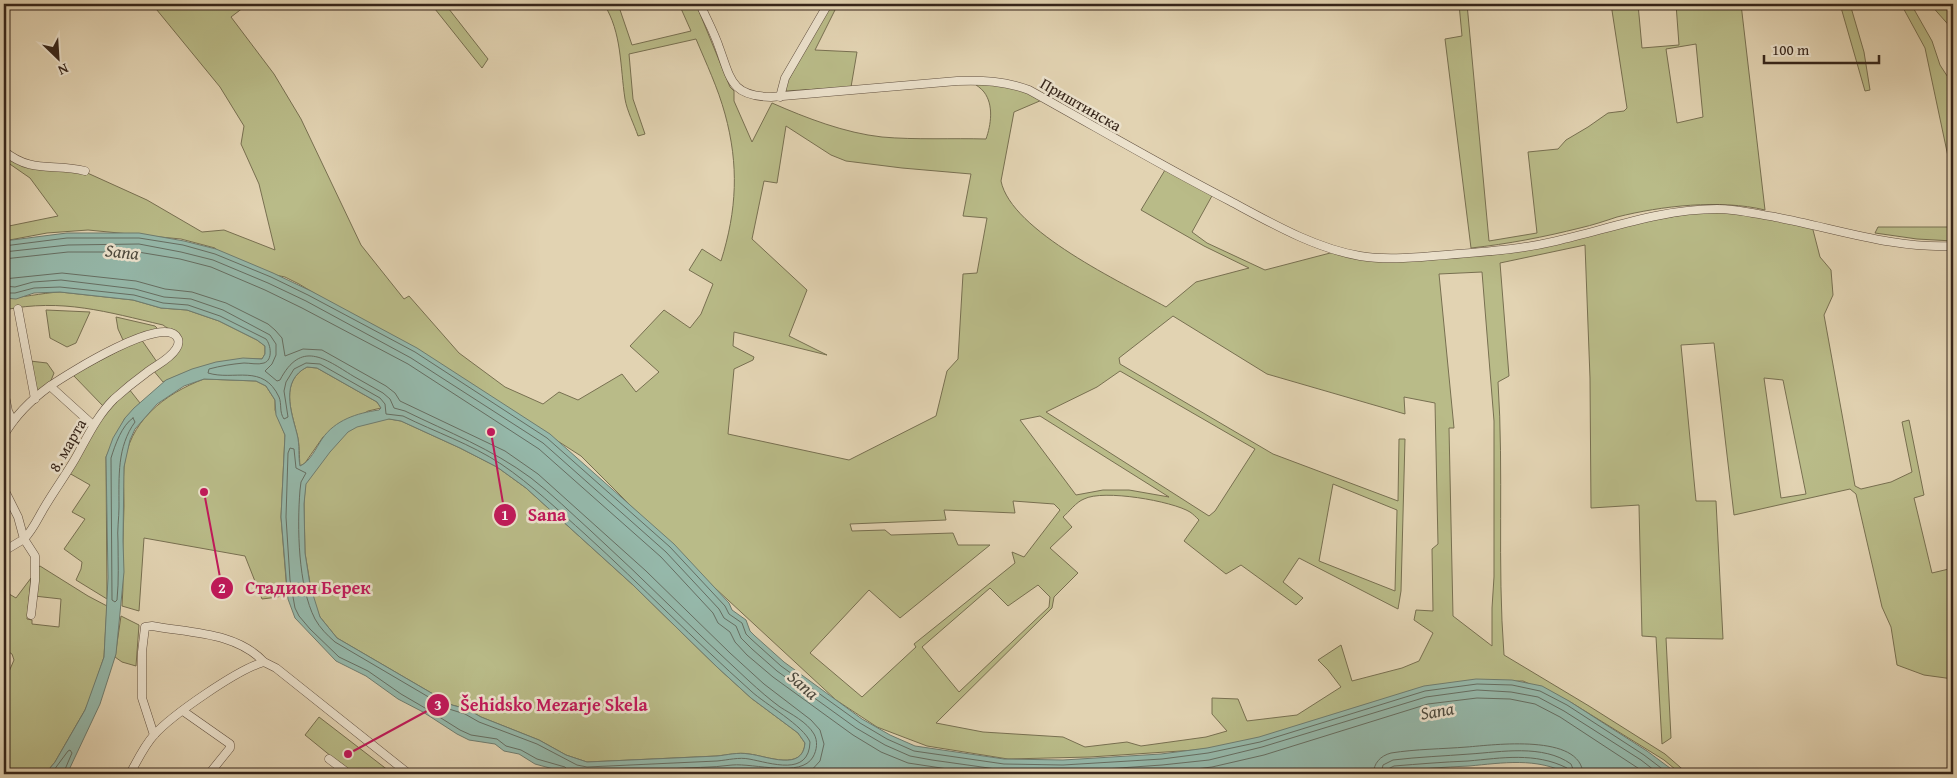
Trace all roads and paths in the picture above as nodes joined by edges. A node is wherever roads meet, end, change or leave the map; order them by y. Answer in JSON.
{"nodes":[{"id":1,"x":700,"y":4,"type":"edge"},
{"id":2,"x":828,"y":4,"type":"edge"},
{"id":3,"x":780,"y":97,"type":"junction"},
{"id":4,"x":4,"y":151,"type":"edge"},
{"id":5,"x":85,"y":171,"type":"dead end"},
{"id":6,"x":1953,"y":246,"type":"edge"},
{"id":7,"x":18,"y":309,"type":"dead end"},
{"id":8,"x":50,"y":386,"type":"junction"},
{"id":9,"x":4,"y":391,"type":"edge"},
{"id":10,"x":35,"y":399,"type":"junction"},
{"id":11,"x":13,"y":421,"type":"junction"},
{"id":12,"x":93,"y":425,"type":"junction"},
{"id":13,"x":4,"y":435,"type":"edge"},
{"id":14,"x":4,"y":489,"type":"edge"},
{"id":15,"x":24,"y":539,"type":"junction"},
{"id":16,"x":4,"y":552,"type":"edge"},
{"id":17,"x":31,"y":615,"type":"dead end"},
{"id":18,"x":264,"y":662,"type":"junction"},
{"id":19,"x":183,"y":711,"type":"junction"},
{"id":20,"x":154,"y":735,"type":"junction"},
{"id":21,"x":329,"y":759,"type":"dead end"},
{"id":22,"x":130,"y":774,"type":"edge"},
{"id":23,"x":210,"y":774,"type":"edge"},
{"id":24,"x":349,"y":774,"type":"edge"},
{"id":25,"x":409,"y":774,"type":"edge"}],
"edges":[{"from":1,"to":3,"type":"street","name":"Приштинска"},
{"from":2,"to":3,"type":"street"},
{"from":3,"to":6,"type":"street","name":"Приштинска"},
{"from":4,"to":5,"type":"street"},
{"from":7,"to":10,"type":"street"},
{"from":8,"to":10,"type":"street"},
{"from":8,"to":12,"type":"street"},
{"from":8,"to":12,"type":"street","name":"8. марта"},
{"from":9,"to":11,"type":"street"},
{"from":10,"to":11,"type":"street"},
{"from":11,"to":13,"type":"street"},
{"from":12,"to":15,"type":"street","name":"8. марта"},
{"from":14,"to":15,"type":"street"},
{"from":15,"to":16,"type":"street"},
{"from":15,"to":17,"type":"street"},
{"from":18,"to":19,"type":"street"},
{"from":18,"to":20,"type":"street"},
{"from":18,"to":25,"type":"street"},
{"from":19,"to":20,"type":"street"},
{"from":19,"to":23,"type":"street"},
{"from":20,"to":22,"type":"street"},
{"from":21,"to":24,"type":"street"}]}
